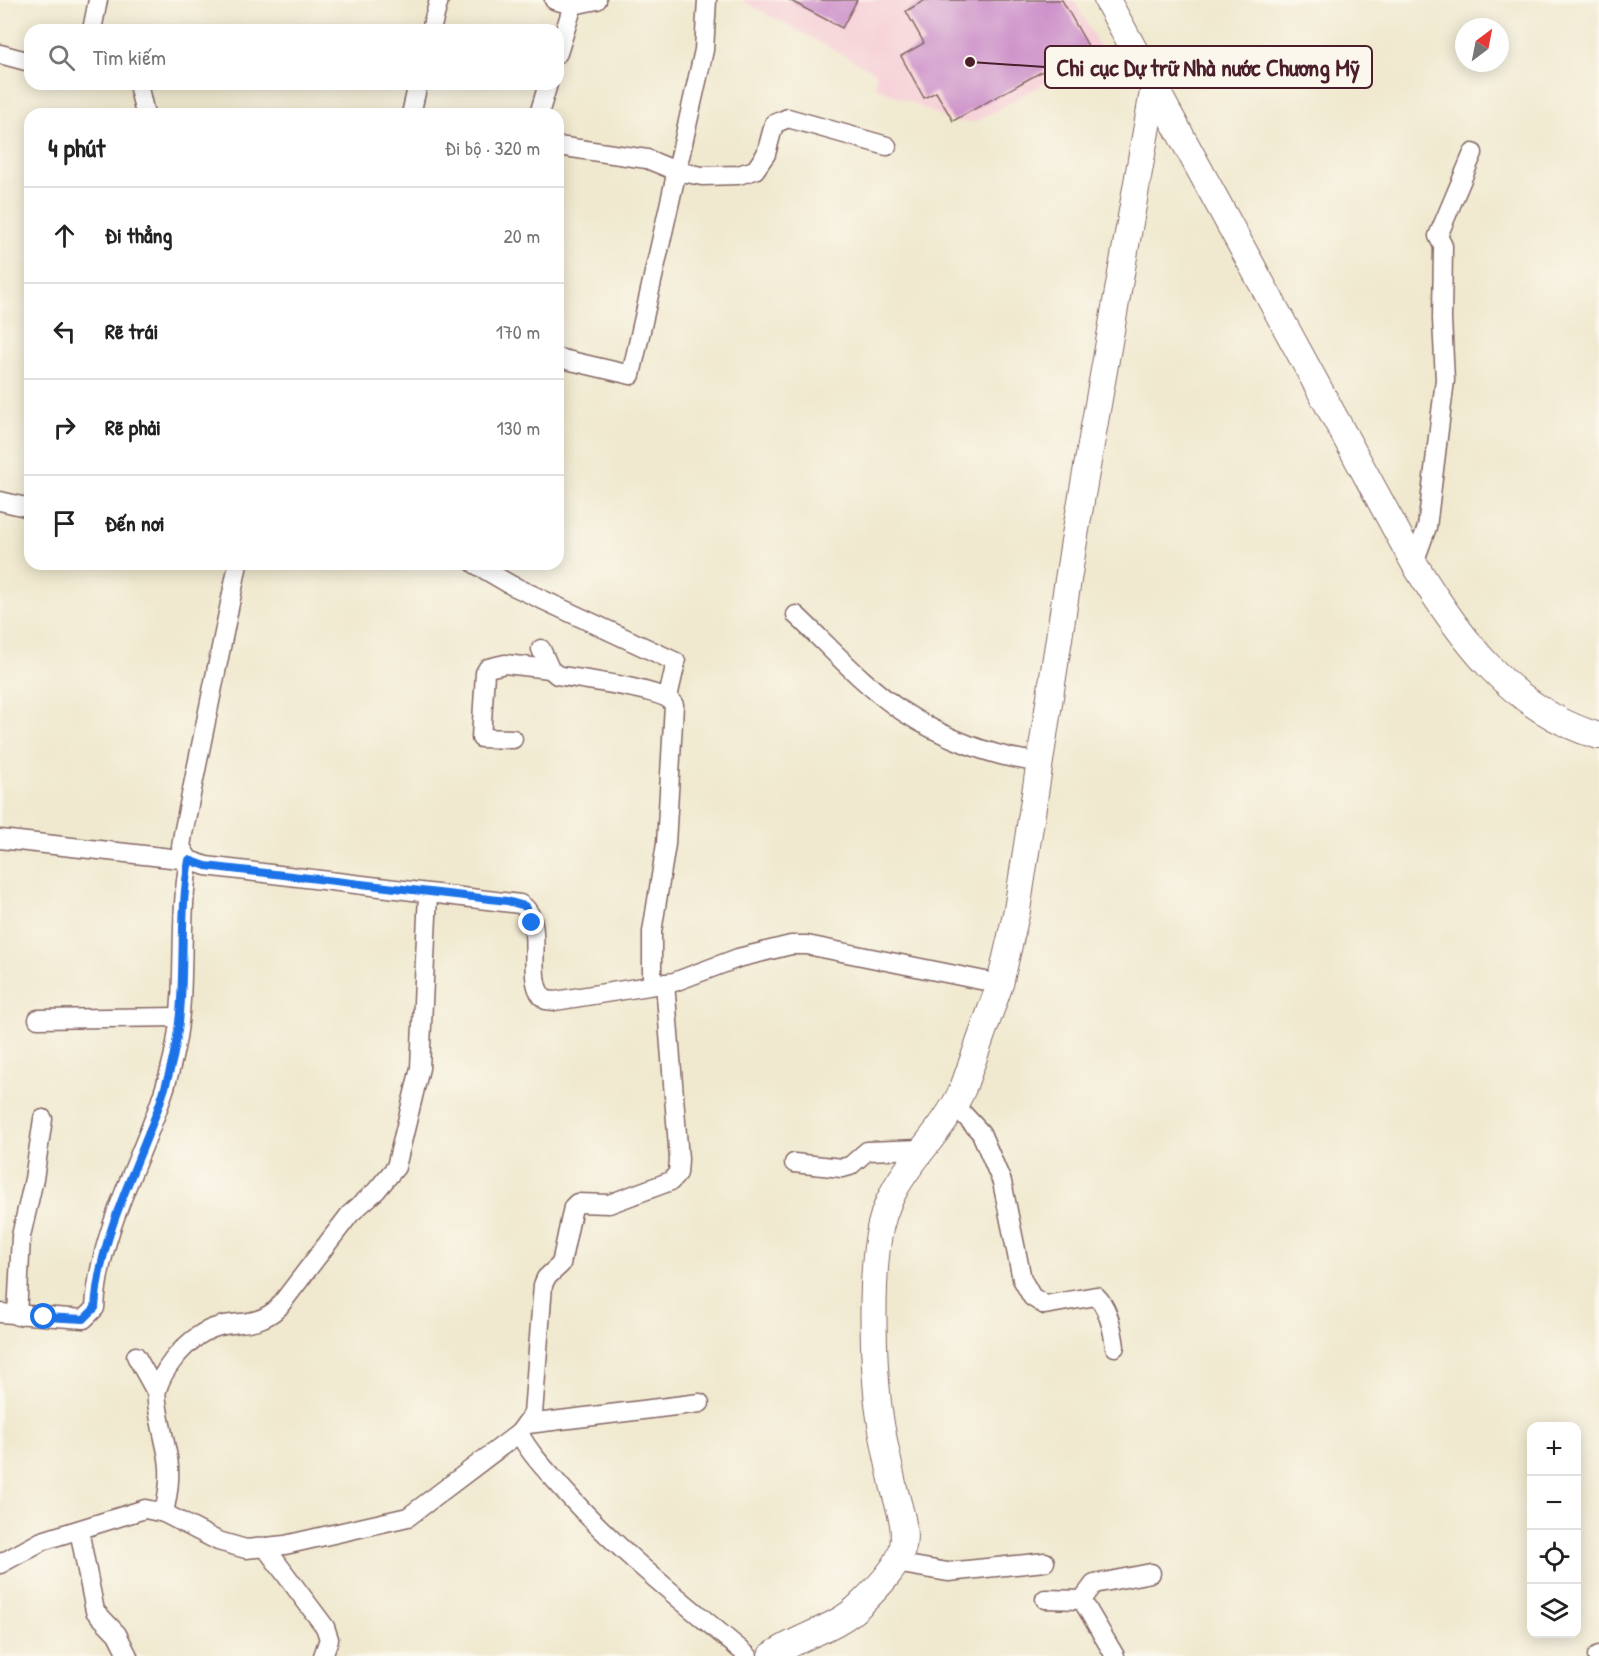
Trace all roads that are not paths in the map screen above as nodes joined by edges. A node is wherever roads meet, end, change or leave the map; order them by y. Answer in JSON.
{"nodes":[{"id":1,"x":98,"y":0,"type":"edge"},
{"id":2,"x":438,"y":0,"type":"edge"},
{"id":3,"x":554,"y":0,"type":"edge"},
{"id":4,"x":594,"y":0,"type":"edge"},
{"id":5,"x":707,"y":0,"type":"edge"},
{"id":6,"x":1107,"y":0,"type":"edge"},
{"id":7,"x":573,"y":5,"type":"junction"},
{"id":8,"x":93,"y":24,"type":"edge"},
{"id":9,"x":432,"y":24,"type":"edge"},
{"id":10,"x":564,"y":34,"type":"edge"},
{"id":11,"x":0,"y":54,"type":"edge"},
{"id":12,"x":24,"y":60,"type":"edge"},
{"id":13,"x":1154,"y":86,"type":"junction"},
{"id":14,"x":140,"y":90,"type":"edge"},
{"id":15,"x":417,"y":90,"type":"edge"},
{"id":16,"x":546,"y":90,"type":"edge"},
{"id":17,"x":144,"y":108,"type":"edge"},
{"id":18,"x":412,"y":108,"type":"edge"},
{"id":19,"x":541,"y":108,"type":"edge"},
{"id":20,"x":887,"y":146,"type":"dead end"},
{"id":21,"x":564,"y":147,"type":"edge"},
{"id":22,"x":1473,"y":153,"type":"dead end"},
{"id":23,"x":676,"y":171,"type":"junction"},
{"id":24,"x":564,"y":359,"type":"edge"},
{"id":25,"x":0,"y":501,"type":"edge"},
{"id":26,"x":24,"y":507,"type":"edge"},
{"id":27,"x":1414,"y":563,"type":"junction"},
{"id":28,"x":237,"y":570,"type":"edge"},
{"id":29,"x":485,"y":570,"type":"edge"},
{"id":30,"x":796,"y":615,"type":"dead end"},
{"id":31,"x":541,"y":650,"type":"dead end"},
{"id":32,"x":550,"y":669,"type":"junction"},
{"id":33,"x":668,"y":697,"type":"junction"},
{"id":34,"x":1599,"y":736,"type":"edge"},
{"id":35,"x":513,"y":739,"type":"dead end"},
{"id":36,"x":1038,"y":762,"type":"junction"},
{"id":37,"x":0,"y":839,"type":"edge"},
{"id":38,"x":189,"y":860,"type":"junction"},
{"id":39,"x":428,"y":894,"type":"junction"},
{"id":40,"x":658,"y":984,"type":"junction"},
{"id":41,"x":1000,"y":984,"type":"junction"},
{"id":42,"x":178,"y":1017,"type":"junction"},
{"id":43,"x":38,"y":1019,"type":"dead end"},
{"id":44,"x":955,"y":1105,"type":"junction"},
{"id":45,"x":43,"y":1119,"type":"dead end"},
{"id":46,"x":920,"y":1149,"type":"junction"},
{"id":47,"x":794,"y":1163,"type":"dead end"},
{"id":48,"x":8,"y":1314,"type":"edge"},
{"id":49,"x":1115,"y":1347,"type":"dead end"},
{"id":50,"x":136,"y":1356,"type":"dead end"},
{"id":51,"x":156,"y":1392,"type":"junction"},
{"id":52,"x":700,"y":1403,"type":"dead end"},
{"id":53,"x":524,"y":1429,"type":"junction"},
{"id":54,"x":164,"y":1513,"type":"junction"},
{"id":55,"x":79,"y":1530,"type":"junction"},
{"id":56,"x":265,"y":1547,"type":"junction"},
{"id":57,"x":1045,"y":1562,"type":"dead end"},
{"id":58,"x":895,"y":1563,"type":"junction"},
{"id":59,"x":0,"y":1564,"type":"edge"},
{"id":60,"x":1151,"y":1573,"type":"dead end"},
{"id":61,"x":1045,"y":1599,"type":"dead end"},
{"id":62,"x":1082,"y":1600,"type":"junction"},
{"id":63,"x":328,"y":1654,"type":"edge"},
{"id":64,"x":781,"y":1654,"type":"edge"},
{"id":65,"x":128,"y":1656,"type":"edge"},
{"id":66,"x":748,"y":1656,"type":"edge"},
{"id":67,"x":1115,"y":1656,"type":"edge"}],
"edges":[{"from":1,"to":8,"type":"street"},
{"from":2,"to":9,"type":"street"},
{"from":3,"to":7,"type":"street"},
{"from":4,"to":7,"type":"street"},
{"from":5,"to":23,"type":"street"},
{"from":6,"to":13,"type":"main road"},
{"from":7,"to":10,"type":"street"},
{"from":11,"to":12,"type":"street"},
{"from":13,"to":27,"type":"main road"},
{"from":13,"to":36,"type":"main road"},
{"from":14,"to":17,"type":"street"},
{"from":15,"to":18,"type":"street"},
{"from":16,"to":19,"type":"street"},
{"from":20,"to":23,"type":"street"},
{"from":21,"to":23,"type":"street"},
{"from":22,"to":27,"type":"street"},
{"from":23,"to":24,"type":"street"},
{"from":25,"to":26,"type":"street"},
{"from":27,"to":34,"type":"main road"},
{"from":28,"to":38,"type":"street"},
{"from":29,"to":33,"type":"street"},
{"from":30,"to":36,"type":"street"},
{"from":31,"to":32,"type":"street"},
{"from":32,"to":33,"type":"street"},
{"from":32,"to":35,"type":"street"},
{"from":33,"to":40,"type":"street"},
{"from":36,"to":41,"type":"main road"},
{"from":37,"to":38,"type":"street"},
{"from":38,"to":39,"type":"street"},
{"from":38,"to":42,"type":"street"},
{"from":39,"to":40,"type":"street"},
{"from":39,"to":51,"type":"street"},
{"from":40,"to":41,"type":"street"},
{"from":40,"to":53,"type":"street"},
{"from":41,"to":44,"type":"main road"},
{"from":42,"to":43,"type":"street"},
{"from":42,"to":48,"type":"street"},
{"from":44,"to":46,"type":"main road"},
{"from":44,"to":49,"type":"street"},
{"from":45,"to":48,"type":"street"},
{"from":46,"to":47,"type":"street"},
{"from":46,"to":58,"type":"main road"},
{"from":50,"to":51,"type":"street"},
{"from":51,"to":54,"type":"street"},
{"from":52,"to":53,"type":"street"},
{"from":53,"to":56,"type":"street"},
{"from":53,"to":66,"type":"street"},
{"from":54,"to":55,"type":"street"},
{"from":54,"to":56,"type":"street"},
{"from":55,"to":59,"type":"street"},
{"from":55,"to":65,"type":"street"},
{"from":56,"to":63,"type":"street"},
{"from":57,"to":58,"type":"street"},
{"from":58,"to":64,"type":"main road"},
{"from":60,"to":62,"type":"street"},
{"from":61,"to":62,"type":"street"},
{"from":62,"to":67,"type":"street"}]}
